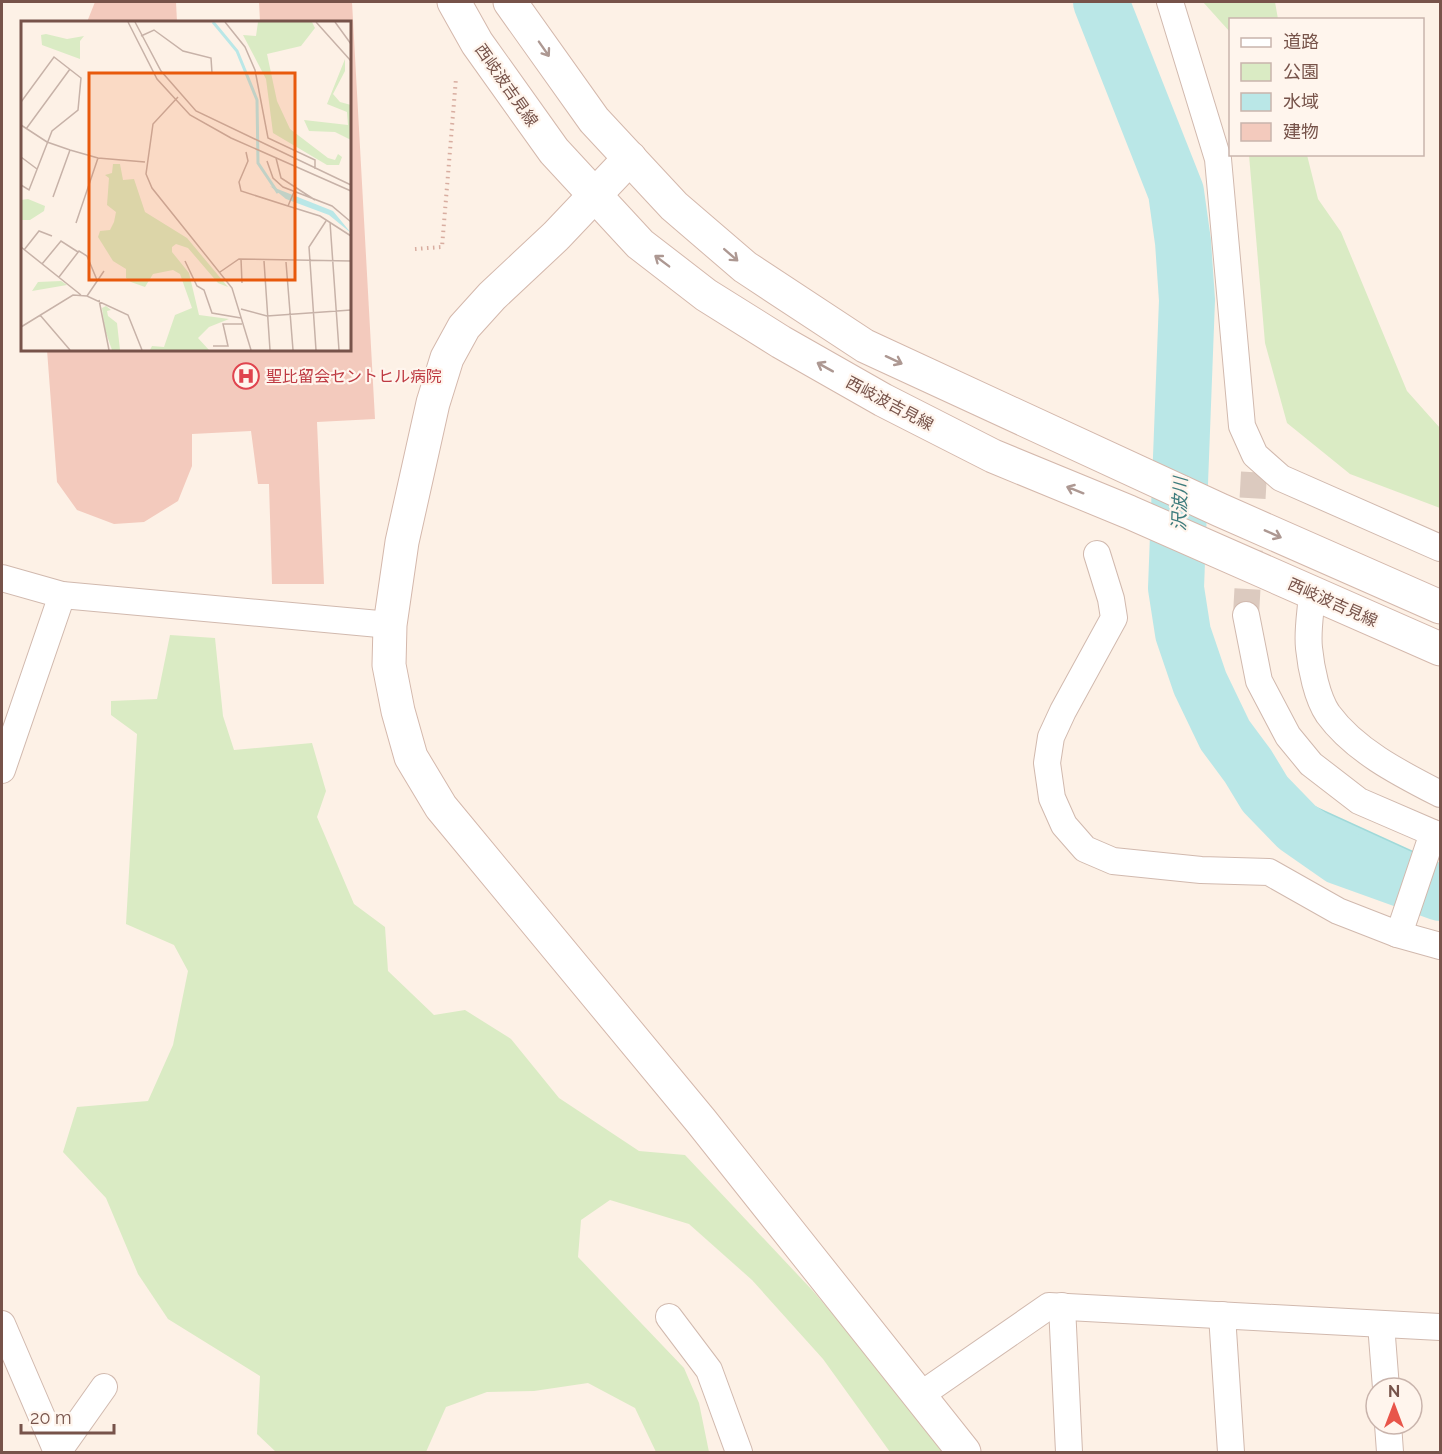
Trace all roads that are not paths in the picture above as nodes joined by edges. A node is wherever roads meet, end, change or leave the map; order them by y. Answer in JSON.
{"nodes":[{"id":1,"x":454,"y":2,"type":"edge"},
{"id":2,"x":510,"y":2,"type":"edge"},
{"id":3,"x":1170,"y":2,"type":"edge"},
{"id":4,"x":630,"y":158,"type":"junction"},
{"id":5,"x":594,"y":196,"type":"junction"},
{"id":6,"x":1440,"y":548,"type":"edge"},
{"id":7,"x":1097,"y":554,"type":"dead end"},
{"id":8,"x":2,"y":578,"type":"edge"},
{"id":9,"x":1312,"y":593,"type":"junction"},
{"id":10,"x":62,"y":595,"type":"junction"},
{"id":11,"x":1440,"y":607,"type":"edge"},
{"id":12,"x":1246,"y":615,"type":"tunnel mouth"},
{"id":13,"x":390,"y":625,"type":"junction"},
{"id":14,"x":1440,"y":649,"type":"edge"},
{"id":15,"x":2,"y":770,"type":"edge"},
{"id":16,"x":1440,"y":794,"type":"edge"},
{"id":17,"x":1434,"y":838,"type":"edge"},
{"id":18,"x":1399,"y":929,"type":"junction"},
{"id":19,"x":1440,"y":946,"type":"edge"},
{"id":20,"x":1062,"y":1306,"type":"junction"},
{"id":21,"x":1222,"y":1315,"type":"junction"},
{"id":22,"x":669,"y":1317,"type":"dead end"},
{"id":23,"x":2,"y":1324,"type":"edge"},
{"id":24,"x":1381,"y":1324,"type":"junction"},
{"id":25,"x":1440,"y":1327,"type":"edge"},
{"id":26,"x":1385,"y":1376,"type":"edge"},
{"id":27,"x":104,"y":1387,"type":"dead end"},
{"id":28,"x":919,"y":1396,"type":"junction"},
{"id":29,"x":1389,"y":1436,"type":"edge"},
{"id":30,"x":57,"y":1452,"type":"edge"},
{"id":31,"x":739,"y":1452,"type":"edge"},
{"id":32,"x":964,"y":1452,"type":"edge"},
{"id":33,"x":1069,"y":1452,"type":"edge"},
{"id":34,"x":1231,"y":1452,"type":"edge"},
{"id":35,"x":1390,"y":1452,"type":"edge"}],
"edges":[{"from":1,"to":5,"type":"main road","name":"西岐波吉見線"},
{"from":2,"to":4,"type":"main road","one_way":true},
{"from":3,"to":6,"type":"street"},
{"from":4,"to":5,"type":"main road"},
{"from":4,"to":11,"type":"main road","one_way":true},
{"from":9,"to":5,"type":"main road","name":"西岐波吉見線","one_way":true},
{"from":5,"to":13,"type":"main road"},
{"from":7,"to":18,"type":"street"},
{"from":8,"to":10,"type":"street"},
{"from":9,"to":14,"type":"main road","name":"西岐波吉見線"},
{"from":9,"to":16,"type":"street"},
{"from":10,"to":13,"type":"street"},
{"from":10,"to":15,"type":"street"},
{"from":12,"to":17,"type":"street"},
{"from":13,"to":28,"type":"main road"},
{"from":17,"to":18,"type":"street"},
{"from":18,"to":19,"type":"street"},
{"from":20,"to":21,"type":"street"},
{"from":20,"to":28,"type":"street"},
{"from":20,"to":33,"type":"street"},
{"from":21,"to":24,"type":"street"},
{"from":21,"to":34,"type":"street"},
{"from":22,"to":31,"type":"street"},
{"from":23,"to":30,"type":"street"},
{"from":24,"to":25,"type":"street"},
{"from":24,"to":26,"type":"street"},
{"from":27,"to":30,"type":"street"},
{"from":28,"to":32,"type":"main road"},
{"from":29,"to":35,"type":"street"}]}
